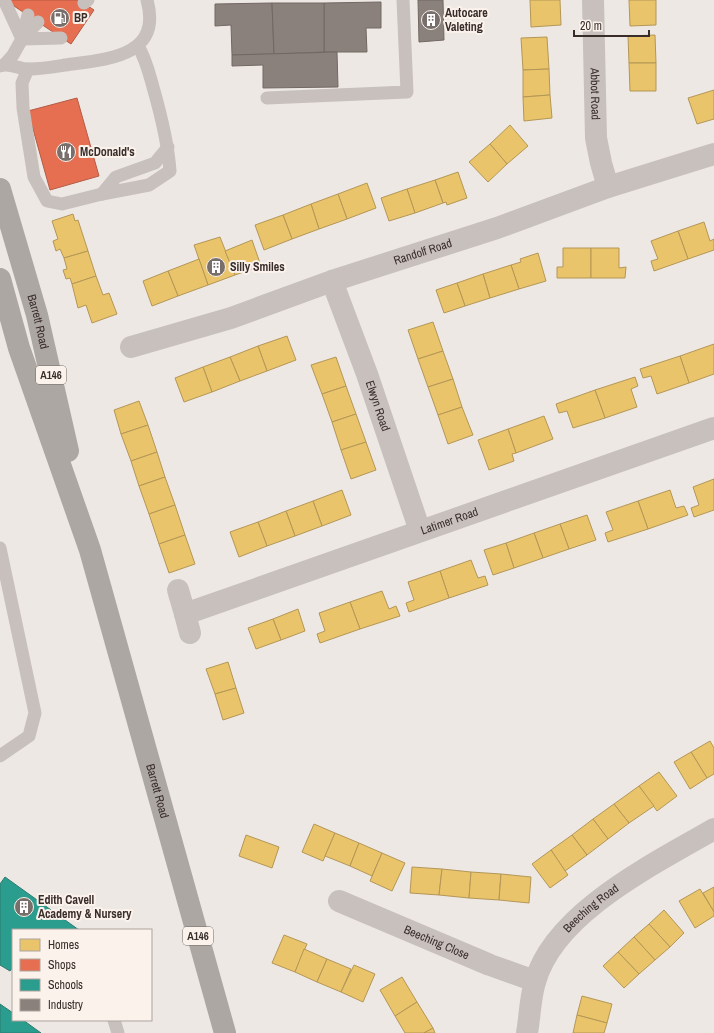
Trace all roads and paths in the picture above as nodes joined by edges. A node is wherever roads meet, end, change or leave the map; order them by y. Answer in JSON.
{"nodes":[{"id":1,"x":147,"y":0,"type":"edge"},
{"id":2,"x":403,"y":0,"type":"edge"},
{"id":3,"x":593,"y":0,"type":"edge"},
{"id":4,"x":9,"y":3,"type":"edge"},
{"id":5,"x":0,"y":16,"type":"edge"},
{"id":6,"x":33,"y":18,"type":"dead end"},
{"id":7,"x":56,"y":34,"type":"dead end"},
{"id":8,"x":22,"y":39,"type":"junction"},
{"id":9,"x":138,"y":46,"type":"junction"},
{"id":10,"x":2,"y":65,"type":"edge"},
{"id":11,"x":28,"y":70,"type":"junction"},
{"id":12,"x":267,"y":98,"type":"dead end"},
{"id":13,"x":168,"y":147,"type":"junction"},
{"id":14,"x":714,"y":154,"type":"edge"},
{"id":15,"x":608,"y":188,"type":"junction"},
{"id":16,"x":0,"y":189,"type":"edge"},
{"id":17,"x":102,"y":194,"type":"junction"},
{"id":18,"x":0,"y":279,"type":"edge"},
{"id":19,"x":332,"y":281,"type":"junction"},
{"id":20,"x":131,"y":347,"type":"dead end"},
{"id":21,"x":714,"y":428,"type":"edge"},
{"id":22,"x":420,"y":531,"type":"junction"},
{"id":23,"x":0,"y":548,"type":"edge"},
{"id":24,"x":90,"y":550,"type":"junction"},
{"id":25,"x":178,"y":590,"type":"dead end"},
{"id":26,"x":0,"y":756,"type":"edge"},
{"id":27,"x":714,"y":829,"type":"edge"},
{"id":28,"x":339,"y":901,"type":"dead end"},
{"id":29,"x":535,"y":981,"type":"junction"},
{"id":30,"x":114,"y":1021,"type":"edge"},
{"id":31,"x":118,"y":1033,"type":"edge"},
{"id":32,"x":225,"y":1033,"type":"edge"},
{"id":33,"x":527,"y":1033,"type":"edge"}],
"edges":[{"from":1,"to":9,"type":"lane"},
{"from":2,"to":12,"type":"lane"},
{"from":3,"to":15,"type":"street","name":"Abbot Road"},
{"from":4,"to":8,"type":"lane"},
{"from":5,"to":8,"type":"lane"},
{"from":6,"to":8,"type":"lane"},
{"from":7,"to":8,"type":"lane"},
{"from":8,"to":10,"type":"lane"},
{"from":9,"to":11,"type":"lane"},
{"from":9,"to":13,"type":"lane"},
{"from":10,"to":11,"type":"lane"},
{"from":11,"to":17,"type":"lane"},
{"from":13,"to":17,"type":"lane"},
{"from":13,"to":17,"type":"lane"},
{"from":14,"to":15,"type":"street","name":"Randolf Road"},
{"from":15,"to":19,"type":"street","name":"Randolf Road"},
{"from":16,"to":24,"type":"highway","name":"Barrett Road","number":"A146"},
{"from":18,"to":24,"type":"highway","name":"Barrett Road","number":"A146"},
{"from":19,"to":20,"type":"street","name":"Randolf Road"},
{"from":19,"to":22,"type":"street","name":"Elwyn Road"},
{"from":21,"to":22,"type":"street","name":"Latimer Road"},
{"from":22,"to":25,"type":"street","name":"Latimer Road"},
{"from":23,"to":26,"type":"lane"},
{"from":24,"to":32,"type":"highway","name":"Barrett Road","number":"A146"},
{"from":27,"to":29,"type":"street","name":"Beeching Road"},
{"from":28,"to":29,"type":"street","name":"Beeching Close"},
{"from":29,"to":33,"type":"street","name":"Beeching Road"},
{"from":30,"to":31,"type":"lane"}]}
